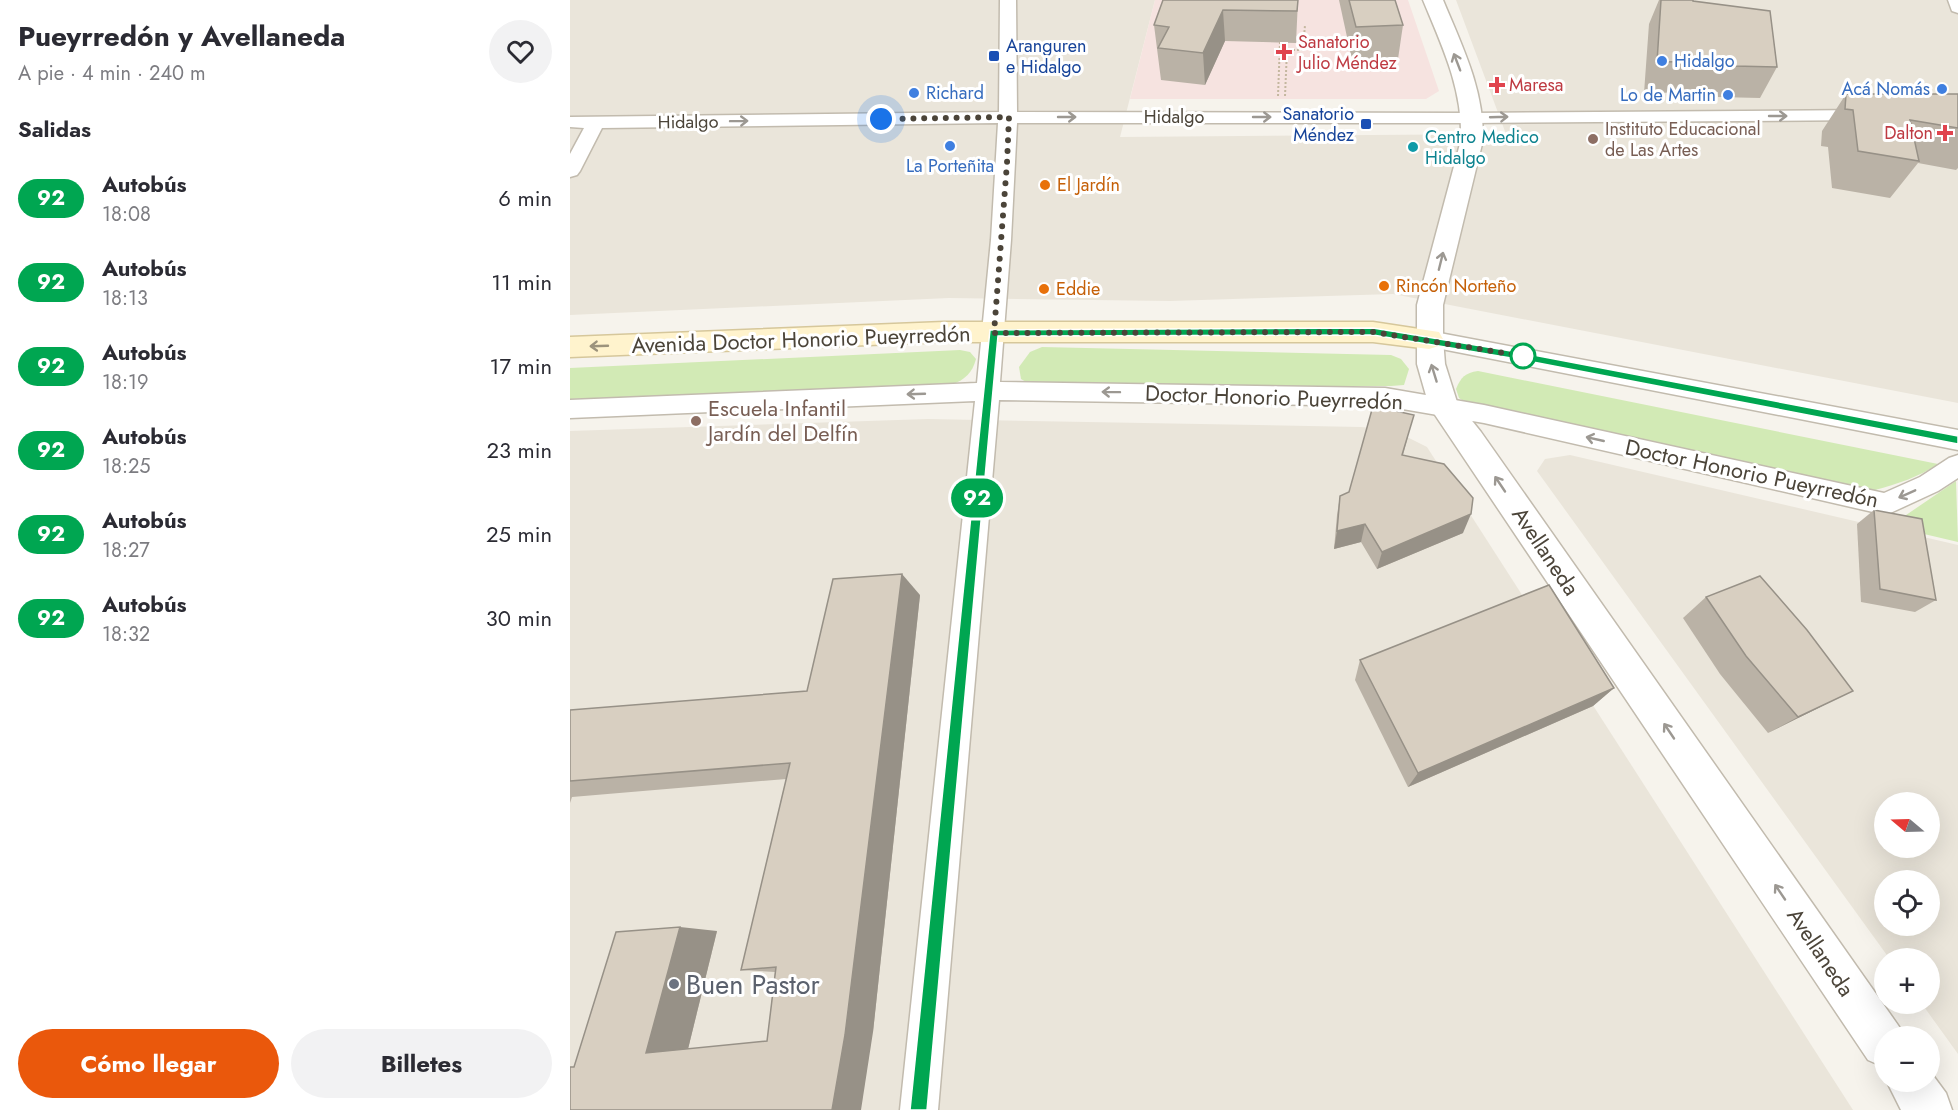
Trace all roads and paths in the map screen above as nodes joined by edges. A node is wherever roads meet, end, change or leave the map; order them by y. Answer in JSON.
{"nodes":[{"id":1,"x":1008,"y":0,"type":"edge"},
{"id":2,"x":1433,"y":0,"type":"edge"},
{"id":3,"x":1956,"y":0,"type":"edge"},
{"id":4,"x":1958,"y":8,"type":"edge"},
{"id":5,"x":1305,"y":25,"type":"dead end"},
{"id":6,"x":1280,"y":42,"type":"edge"},
{"id":7,"x":1887,"y":115,"type":"edge"},
{"id":8,"x":1009,"y":117,"type":"junction"},
{"id":9,"x":1474,"y":118,"type":"junction"},
{"id":10,"x":570,"y":122,"type":"edge"},
{"id":11,"x":596,"y":123,"type":"junction"},
{"id":12,"x":570,"y":171,"type":"edge"},
{"id":13,"x":994,"y":333,"type":"junction"},
{"id":14,"x":1429,"y":339,"type":"junction"},
{"id":15,"x":570,"y":347,"type":"edge"},
{"id":16,"x":988,"y":391,"type":"junction"},
{"id":17,"x":1444,"y":406,"type":"junction"},
{"id":18,"x":570,"y":409,"type":"edge"},
{"id":19,"x":1958,"y":440,"type":"edge"},
{"id":20,"x":1958,"y":465,"type":"edge"},
{"id":21,"x":1874,"y":1029,"type":"edge"},
{"id":22,"x":1917,"y":1092,"type":"edge"},
{"id":23,"x":919,"y":1110,"type":"edge"},
{"id":24,"x":1929,"y":1110,"type":"edge"}],
"edges":[{"from":1,"to":8,"type":"street"},
{"from":9,"to":2,"type":"street","name":"Avellaneda","one_way":true},
{"from":3,"to":4,"type":"street"},
{"from":5,"to":6,"type":"path"},
{"from":9,"to":7,"type":"street","name":"Hidalgo","one_way":true},
{"from":8,"to":9,"type":"street","name":"Hidalgo","one_way":true},
{"from":11,"to":8,"type":"street","name":"Hidalgo","one_way":true},
{"from":8,"to":13,"type":"street"},
{"from":14,"to":9,"type":"street","name":"Avellaneda","one_way":true},
{"from":10,"to":11,"type":"street","name":"Hidalgo"},
{"from":11,"to":12,"type":"street"},
{"from":13,"to":14,"type":"main road","name":"Avenida Doctor Honorio Pueyrredón"},
{"from":13,"to":15,"type":"main road","name":"Avenida Doctor Honorio Pueyrredón","one_way":true},
{"from":13,"to":16,"type":"street"},
{"from":17,"to":14,"type":"street","name":"Avellaneda","one_way":true},
{"from":14,"to":19,"type":"street","name":"Avenida Doctor Honorio Pueyrredón"},
{"from":17,"to":16,"type":"street","name":"Doctor Honorio Pueyrredón","one_way":true},
{"from":16,"to":18,"type":"street","name":"Doctor Honorio Pueyrredón","one_way":true},
{"from":16,"to":23,"type":"street"},
{"from":20,"to":17,"type":"street","name":"Doctor Honorio Pueyrredón","one_way":true},
{"from":21,"to":17,"type":"street","name":"Avellaneda","one_way":true},
{"from":22,"to":24,"type":"street"}]}
